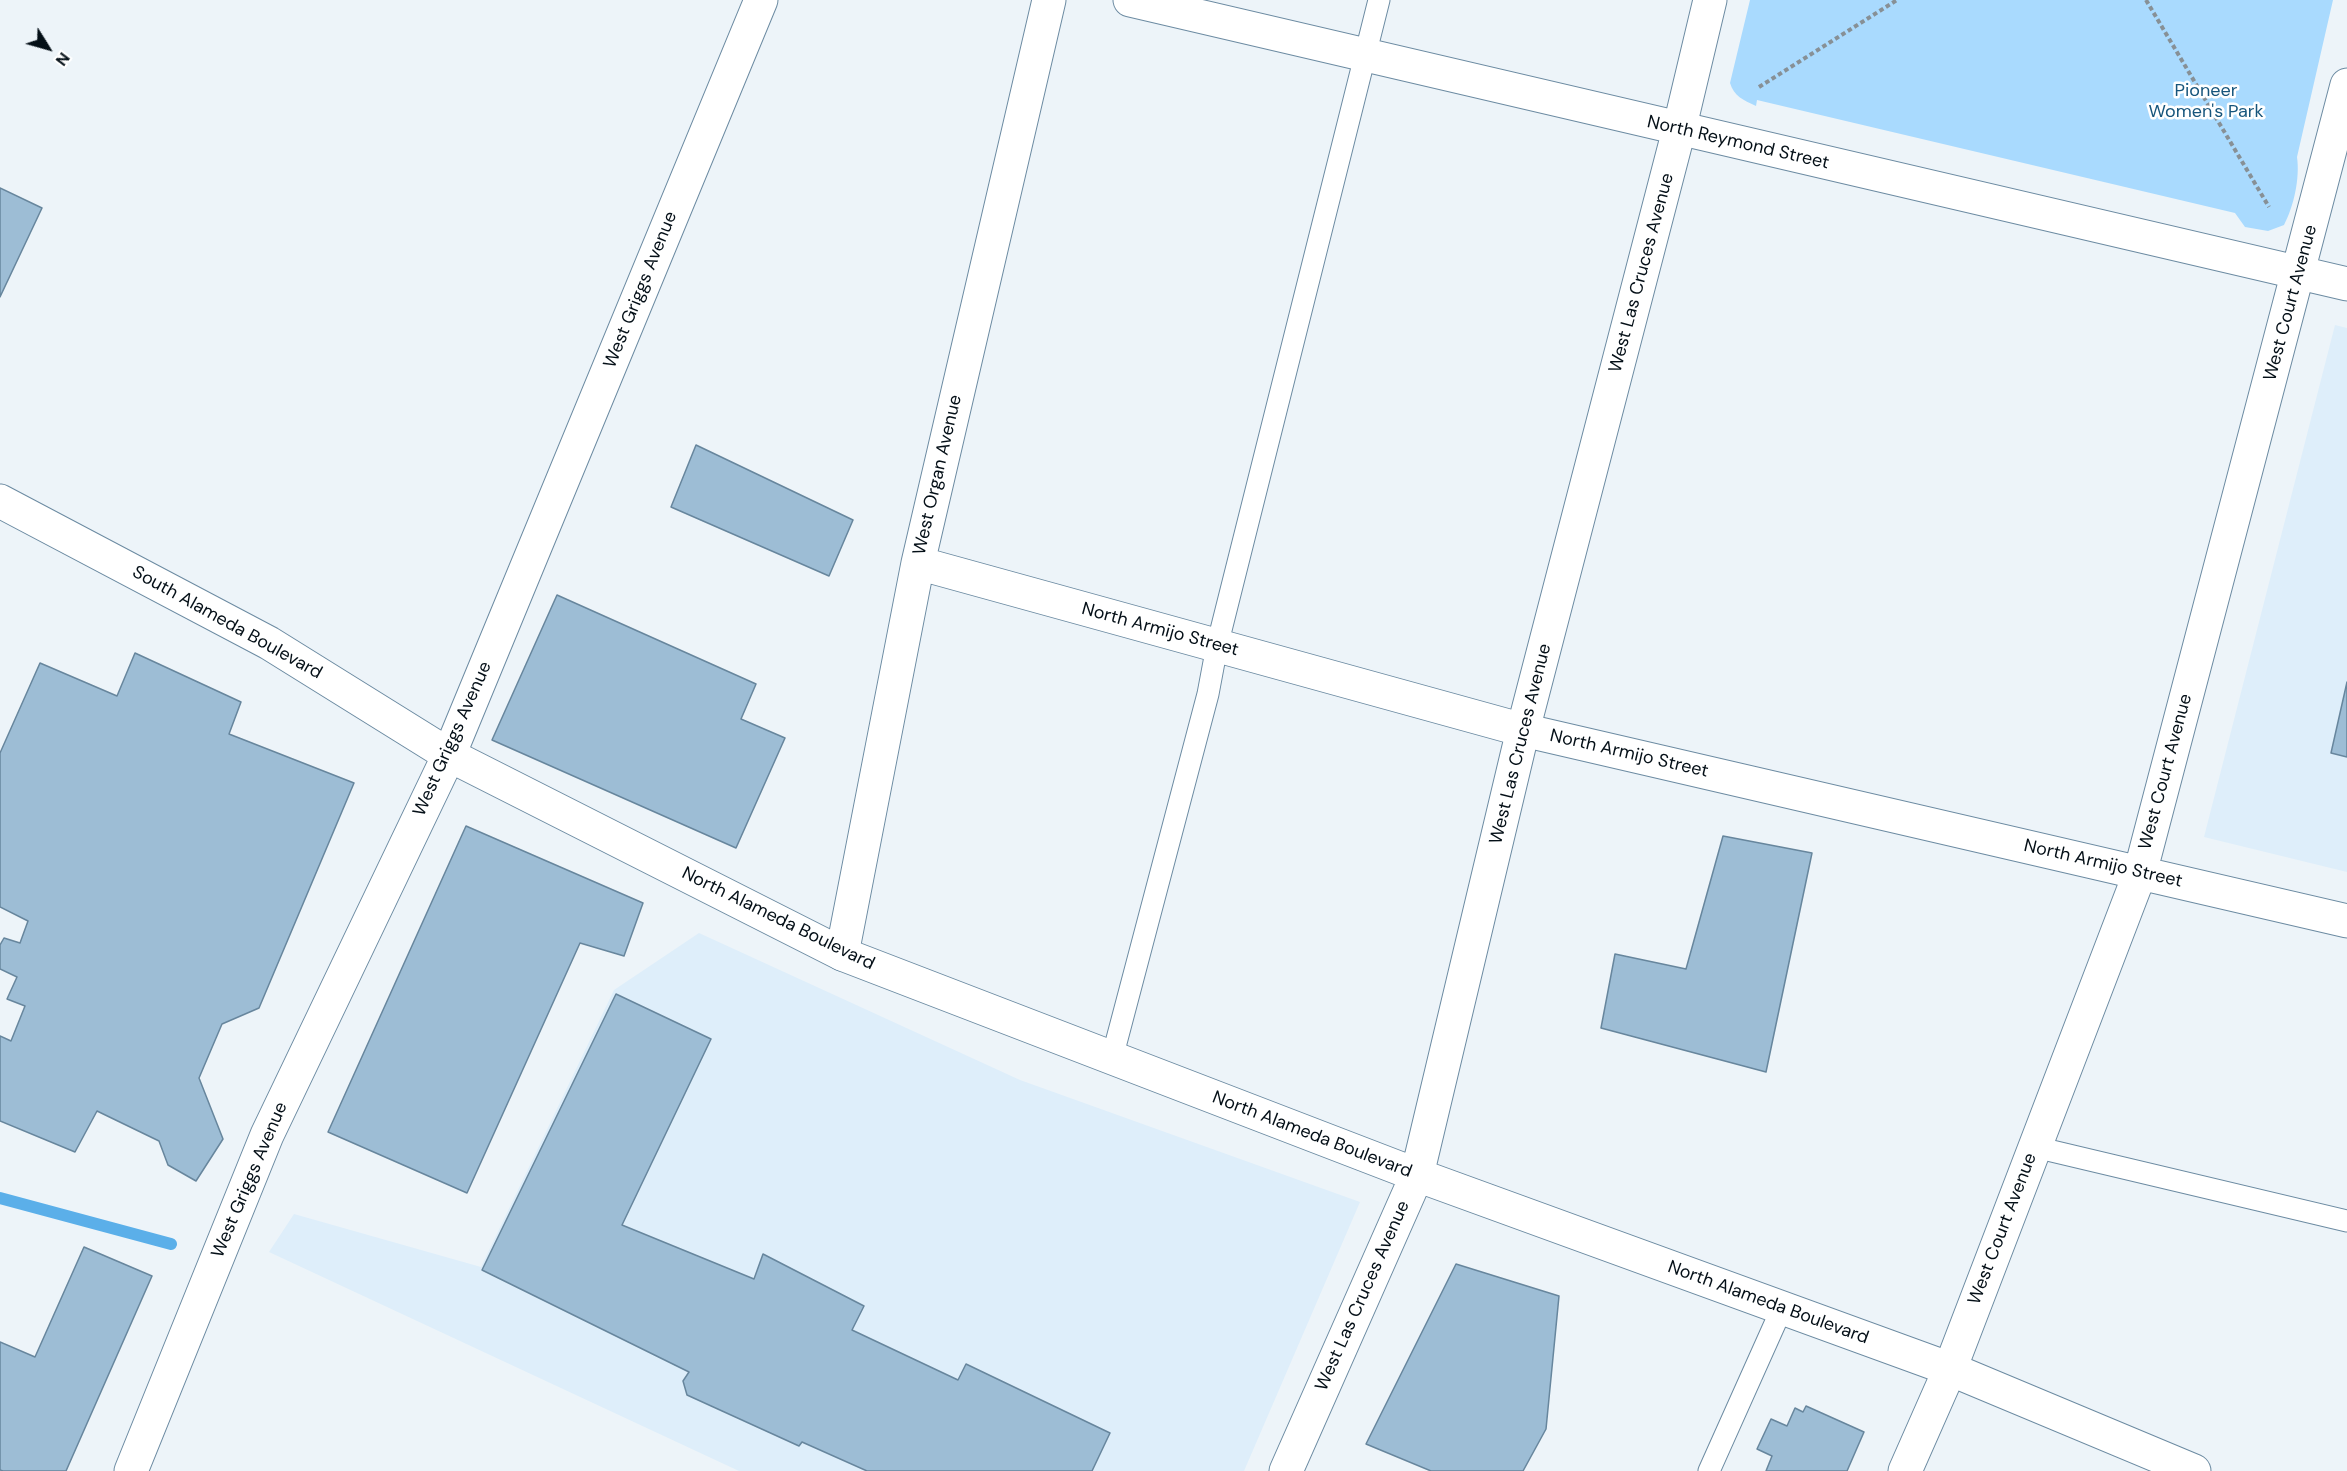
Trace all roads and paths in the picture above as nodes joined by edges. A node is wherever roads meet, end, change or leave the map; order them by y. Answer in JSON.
{"nodes":[{"id":1,"x":761,"y":0,"type":"edge"},
{"id":2,"x":1049,"y":0,"type":"edge"},
{"id":3,"x":1130,"y":0,"type":"edge"},
{"id":4,"x":1379,"y":0,"type":"edge"},
{"id":5,"x":1710,"y":0,"type":"edge"},
{"id":6,"x":1897,"y":0,"type":"edge"},
{"id":7,"x":2146,"y":0,"type":"edge"},
{"id":8,"x":1366,"y":56,"type":"junction"},
{"id":9,"x":2347,"y":85,"type":"edge"},
{"id":10,"x":1759,"y":87,"type":"dead end"},
{"id":11,"x":1679,"y":130,"type":"junction"},
{"id":12,"x":2269,"y":207,"type":"dead end"},
{"id":13,"x":2299,"y":273,"type":"junction"},
{"id":14,"x":2347,"y":284,"type":"edge"},
{"id":15,"x":0,"y":501,"type":"edge"},
{"id":16,"x":918,"y":563,"type":"junction"},
{"id":17,"x":1217,"y":646,"type":"junction"},
{"id":18,"x":1523,"y":730,"type":"junction"},
{"id":19,"x":449,"y":754,"type":"junction"},
{"id":20,"x":2140,"y":873,"type":"junction"},
{"id":21,"x":2347,"y":921,"type":"edge"},
{"id":22,"x":842,"y":954,"type":"junction"},
{"id":23,"x":1112,"y":1058,"type":"junction"},
{"id":24,"x":2035,"y":1147,"type":"junction"},
{"id":25,"x":1417,"y":1175,"type":"junction"},
{"id":26,"x":2347,"y":1221,"type":"edge"},
{"id":27,"x":1782,"y":1308,"type":"junction"},
{"id":28,"x":1950,"y":1369,"type":"junction"},
{"id":29,"x":131,"y":1471,"type":"edge"},
{"id":30,"x":1286,"y":1471,"type":"edge"},
{"id":31,"x":1709,"y":1471,"type":"edge"},
{"id":32,"x":1905,"y":1471,"type":"edge"},
{"id":33,"x":2194,"y":1471,"type":"edge"}],
"edges":[{"from":1,"to":19,"type":"street","name":"West Griggs Avenue"},
{"from":2,"to":16,"type":"street","name":"West Organ Avenue"},
{"from":3,"to":8,"type":"street","name":"North Reymond Street"},
{"from":4,"to":8,"type":"lane"},
{"from":5,"to":11,"type":"street","name":"West Las Cruces Avenue"},
{"from":6,"to":10,"type":"path"},
{"from":7,"to":12,"type":"path"},
{"from":8,"to":11,"type":"street","name":"North Reymond Street"},
{"from":8,"to":17,"type":"lane"},
{"from":9,"to":13,"type":"street","name":"West Court Avenue"},
{"from":11,"to":13,"type":"street","name":"North Reymond Street"},
{"from":11,"to":18,"type":"street","name":"West Las Cruces Avenue"},
{"from":13,"to":14,"type":"street","name":"North Reymond Street"},
{"from":13,"to":20,"type":"street","name":"West Court Avenue"},
{"from":15,"to":19,"type":"street","name":"South Alameda Boulevard"},
{"from":16,"to":17,"type":"street","name":"North Armijo Street"},
{"from":16,"to":22,"type":"street","name":"West Organ Avenue"},
{"from":17,"to":18,"type":"street","name":"North Armijo Street"},
{"from":17,"to":23,"type":"lane"},
{"from":18,"to":20,"type":"street","name":"North Armijo Street"},
{"from":18,"to":25,"type":"street","name":"West Las Cruces Avenue"},
{"from":19,"to":22,"type":"street","name":"North Alameda Boulevard"},
{"from":19,"to":29,"type":"street","name":"West Griggs Avenue"},
{"from":20,"to":21,"type":"street","name":"North Armijo Street"},
{"from":20,"to":24,"type":"street","name":"West Court Avenue"},
{"from":22,"to":23,"type":"street","name":"North Alameda Boulevard"},
{"from":23,"to":25,"type":"street","name":"North Alameda Boulevard"},
{"from":24,"to":26,"type":"lane"},
{"from":24,"to":28,"type":"street","name":"West Court Avenue"},
{"from":25,"to":27,"type":"street","name":"North Alameda Boulevard"},
{"from":25,"to":30,"type":"street","name":"West Las Cruces Avenue"},
{"from":27,"to":28,"type":"street","name":"North Alameda Boulevard"},
{"from":27,"to":31,"type":"lane"},
{"from":28,"to":32,"type":"street","name":"West Court Avenue"},
{"from":28,"to":33,"type":"street","name":"North Alameda Boulevard"}]}
